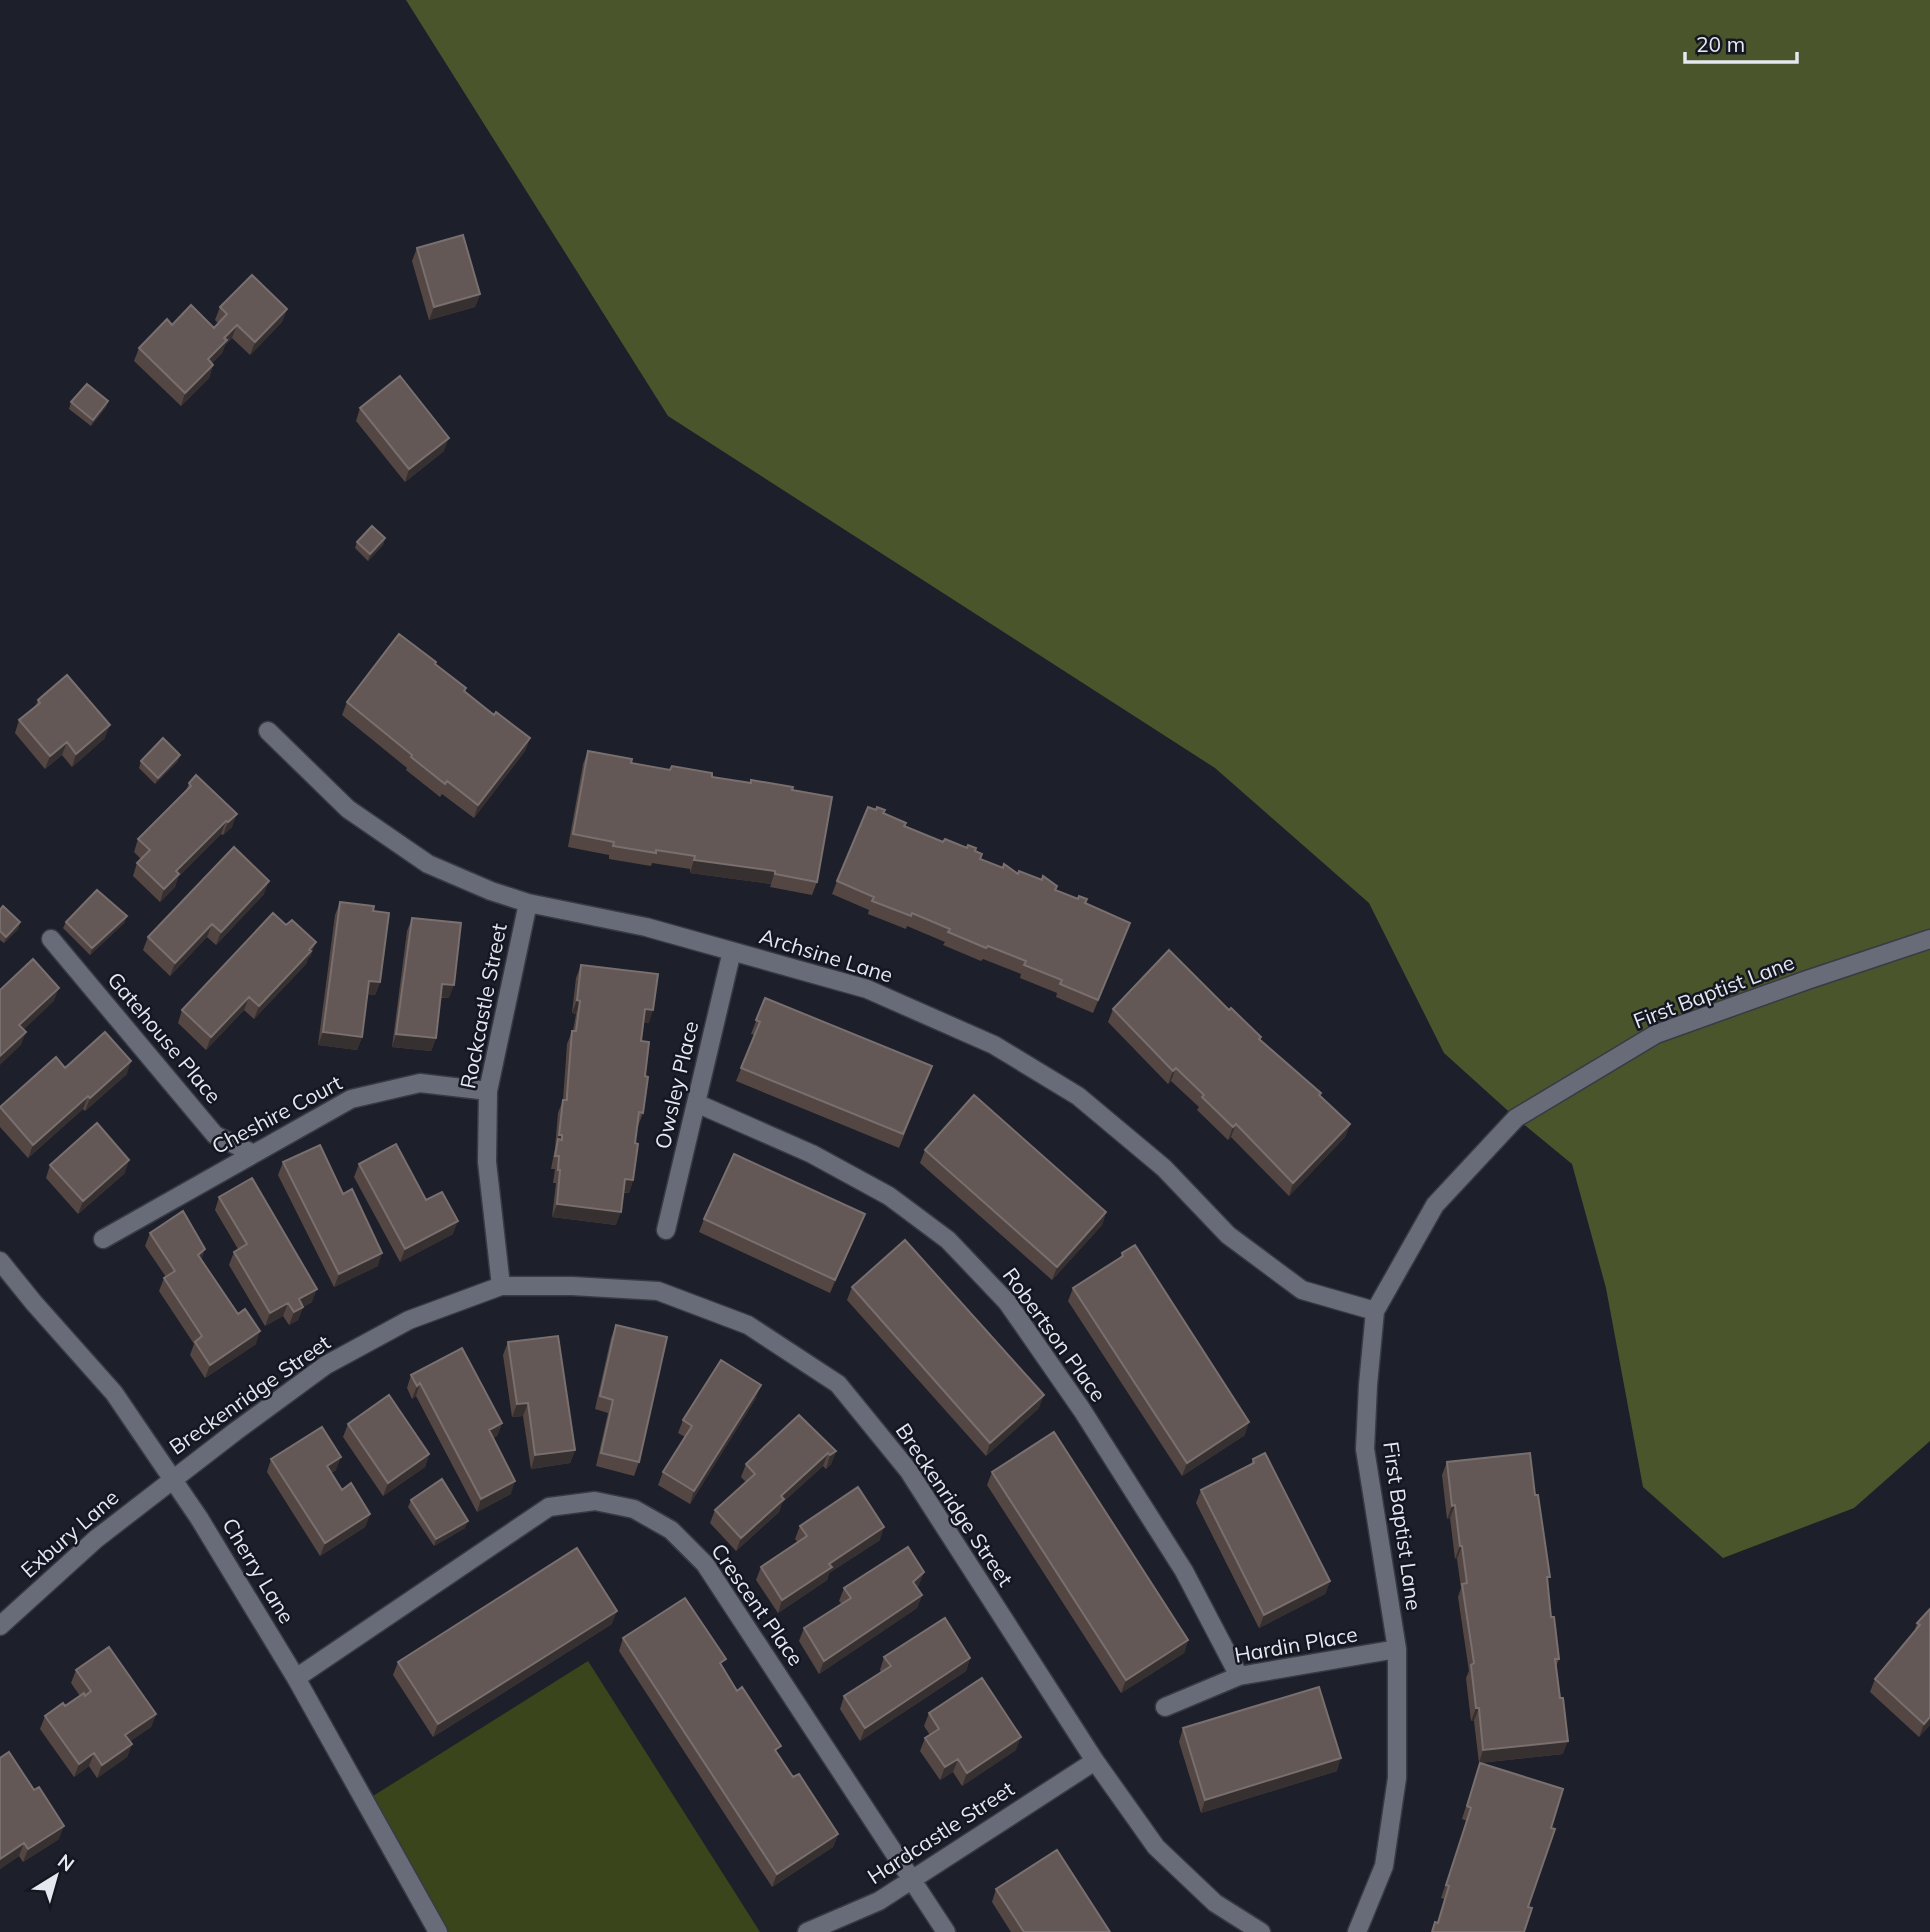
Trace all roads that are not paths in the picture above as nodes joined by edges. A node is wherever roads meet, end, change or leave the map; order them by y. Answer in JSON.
{"nodes":[{"id":1,"x":268,"y":731,"type":"dead end"},
{"id":2,"x":528,"y":903,"type":"junction"},
{"id":3,"x":51,"y":939,"type":"dead end"},
{"id":4,"x":1930,"y":939,"type":"edge"},
{"id":5,"x":732,"y":951,"type":"junction"},
{"id":6,"x":488,"y":1091,"type":"junction"},
{"id":7,"x":696,"y":1103,"type":"junction"},
{"id":8,"x":252,"y":1153,"type":"junction"},
{"id":9,"x":666,"y":1230,"type":"dead end"},
{"id":10,"x":103,"y":1239,"type":"dead end"},
{"id":11,"x":0,"y":1261,"type":"edge"},
{"id":12,"x":501,"y":1286,"type":"junction"},
{"id":13,"x":1375,"y":1311,"type":"junction"},
{"id":14,"x":172,"y":1479,"type":"junction"},
{"id":15,"x":0,"y":1626,"type":"edge"},
{"id":16,"x":1398,"y":1649,"type":"junction"},
{"id":17,"x":1239,"y":1676,"type":"junction"},
{"id":18,"x":296,"y":1678,"type":"junction"},
{"id":19,"x":1165,"y":1707,"type":"dead end"},
{"id":20,"x":1095,"y":1760,"type":"junction"},
{"id":21,"x":912,"y":1881,"type":"junction"},
{"id":22,"x":438,"y":1932,"type":"edge"},
{"id":23,"x":807,"y":1932,"type":"edge"},
{"id":24,"x":946,"y":1932,"type":"edge"},
{"id":25,"x":1261,"y":1932,"type":"edge"},
{"id":26,"x":1357,"y":1932,"type":"edge"}],
"edges":[{"from":1,"to":2,"type":"street","name":"Archsine Lane"},
{"from":2,"to":5,"type":"street","name":"Archsine Lane"},
{"from":2,"to":6,"type":"street","name":"Rockcastle Street"},
{"from":3,"to":8,"type":"street","name":"Gatehouse Place"},
{"from":4,"to":13,"type":"street","name":"First Baptist Lane"},
{"from":5,"to":7,"type":"street","name":"Owsley Place"},
{"from":5,"to":13,"type":"street","name":"Archsine Lane"},
{"from":6,"to":8,"type":"street","name":"Cheshire Court"},
{"from":6,"to":12,"type":"street","name":"Rockcastle Street"},
{"from":7,"to":9,"type":"street","name":"Owsley Place"},
{"from":7,"to":17,"type":"street","name":"Robertson Place"},
{"from":8,"to":10,"type":"street","name":"Cheshire Court"},
{"from":11,"to":14,"type":"street","name":"Cherry Lane"},
{"from":12,"to":14,"type":"street","name":"Breckenridge Street"},
{"from":12,"to":20,"type":"street","name":"Breckenridge Street"},
{"from":13,"to":16,"type":"street","name":"First Baptist Lane"},
{"from":14,"to":15,"type":"street","name":"Exbury Lane"},
{"from":14,"to":18,"type":"street","name":"Cherry Lane"},
{"from":16,"to":17,"type":"street","name":"Hardin Place"},
{"from":16,"to":26,"type":"street","name":"First Baptist Lane"},
{"from":17,"to":19,"type":"street","name":"Hardin Place"},
{"from":18,"to":21,"type":"street","name":"Crescent Place"},
{"from":18,"to":22,"type":"street","name":"Cherry Lane"},
{"from":20,"to":21,"type":"street","name":"Hardcastle Street"},
{"from":20,"to":25,"type":"street","name":"Breckenridge Street"},
{"from":21,"to":23,"type":"street","name":"Hardcastle Street"},
{"from":21,"to":24,"type":"street","name":"Crescent Place"}]}
